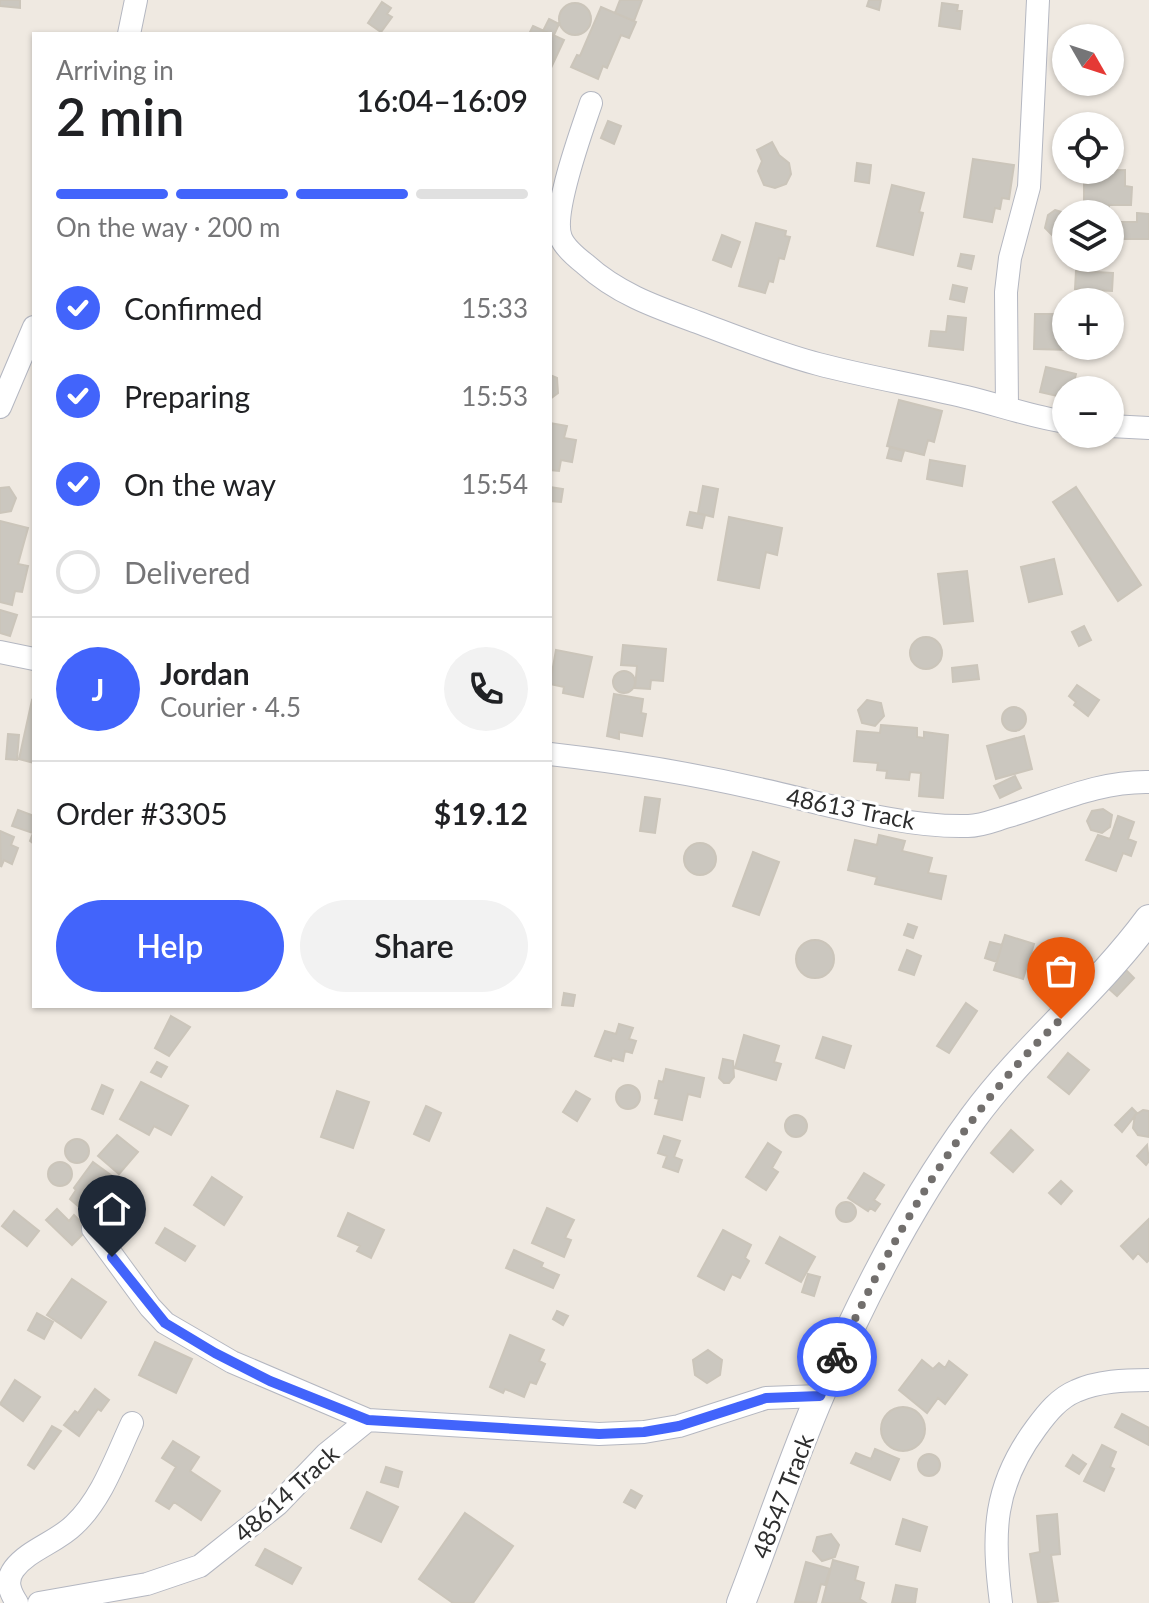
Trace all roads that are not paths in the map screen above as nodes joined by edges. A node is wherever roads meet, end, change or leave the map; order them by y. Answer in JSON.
{"nodes":[{"id":1,"x":136,"y":0,"type":"edge"},
{"id":2,"x":1038,"y":0,"type":"edge"},
{"id":3,"x":129,"y":32,"type":"edge"},
{"id":4,"x":591,"y":103,"type":"dead end"},
{"id":5,"x":32,"y":332,"type":"edge"},
{"id":6,"x":0,"y":407,"type":"edge"},
{"id":7,"x":1007,"y":408,"type":"junction"},
{"id":8,"x":1052,"y":420,"type":"edge"},
{"id":9,"x":1124,"y":427,"type":"edge"},
{"id":10,"x":1149,"y":428,"type":"edge"},
{"id":11,"x":0,"y":652,"type":"edge"},
{"id":12,"x":32,"y":659,"type":"edge"},
{"id":13,"x":552,"y":754,"type":"edge"},
{"id":14,"x":1149,"y":782,"type":"edge"},
{"id":15,"x":1149,"y":919,"type":"edge"},
{"id":16,"x":93,"y":1229,"type":"dead end"},
{"id":17,"x":1149,"y":1380,"type":"edge"},
{"id":18,"x":820,"y":1396,"type":"junction"},
{"id":19,"x":368,"y":1420,"type":"junction"},
{"id":20,"x":132,"y":1423,"type":"dead end"},
{"id":21,"x":17,"y":1603,"type":"edge"},
{"id":22,"x":39,"y":1603,"type":"edge"},
{"id":23,"x":741,"y":1603,"type":"edge"},
{"id":24,"x":1001,"y":1603,"type":"edge"}],
"edges":[{"from":1,"to":3,"type":"street"},
{"from":2,"to":7,"type":"street"},
{"from":4,"to":7,"type":"street"},
{"from":5,"to":6,"type":"street"},
{"from":7,"to":8,"type":"street"},
{"from":9,"to":10,"type":"street"},
{"from":11,"to":12,"type":"street"},
{"from":13,"to":14,"type":"street","name":"48613 Track"},
{"from":15,"to":18,"type":"street","name":"48547 Track"},
{"from":16,"to":19,"type":"street"},
{"from":17,"to":24,"type":"street"},
{"from":18,"to":19,"type":"street"},
{"from":18,"to":23,"type":"street","name":"48547 Track"},
{"from":19,"to":22,"type":"street","name":"48614 Track"},
{"from":20,"to":21,"type":"street"}]}
